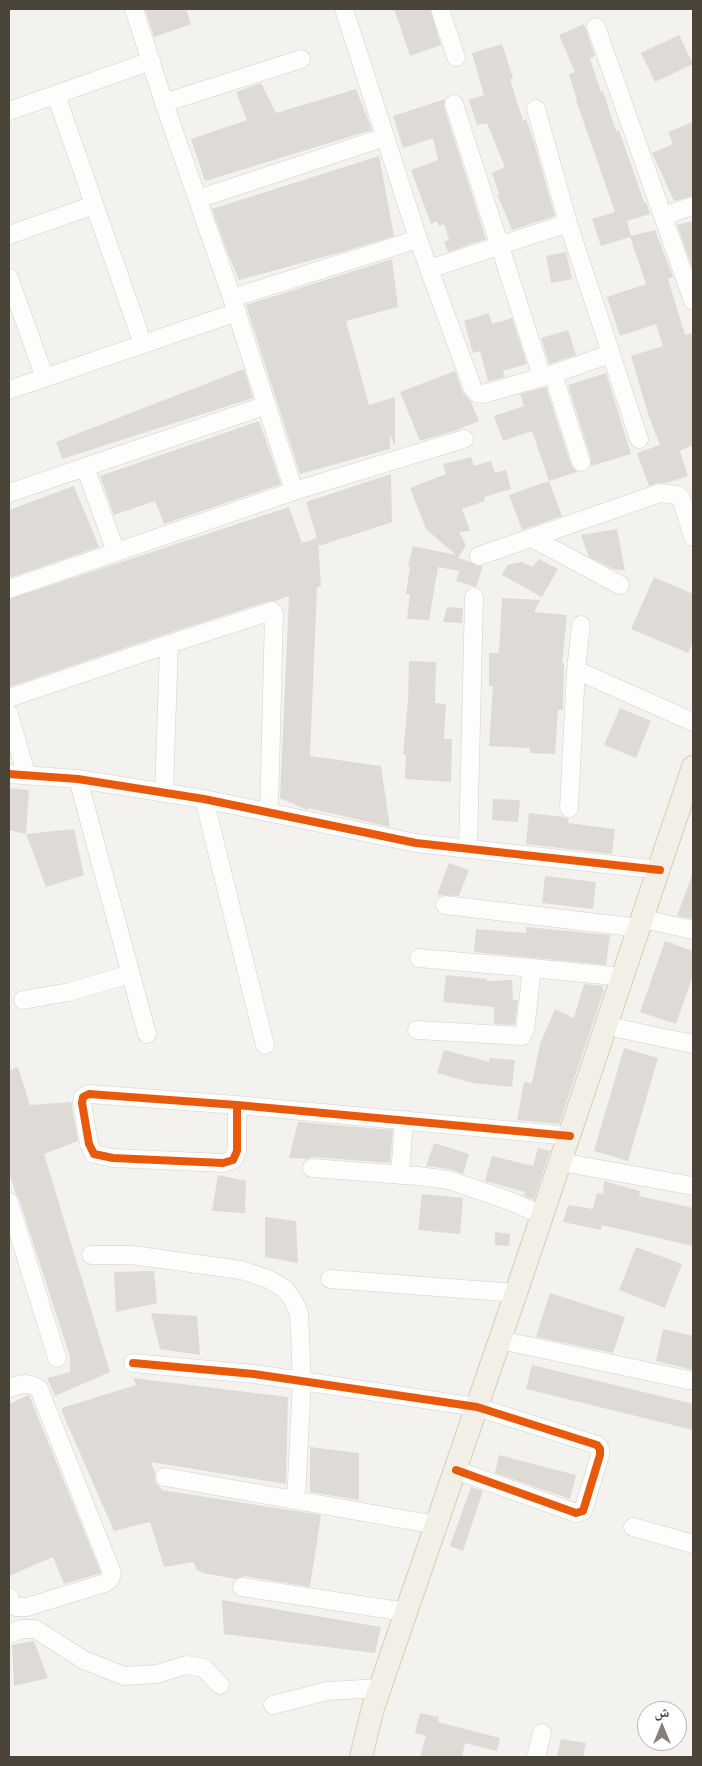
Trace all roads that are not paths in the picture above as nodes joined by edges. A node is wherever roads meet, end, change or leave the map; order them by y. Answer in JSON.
{"nodes":[{"id":1,"x":134,"y":9,"type":"edge"},
{"id":2,"x":344,"y":9,"type":"edge"},
{"id":3,"x":440,"y":9,"type":"edge"},
{"id":4,"x":596,"y":27,"type":"dead end"},
{"id":5,"x":456,"y":57,"type":"dead end"},
{"id":6,"x":301,"y":59,"type":"dead end"},
{"id":7,"x":151,"y":61,"type":"junction"},
{"id":8,"x":56,"y":95,"type":"junction"},
{"id":9,"x":164,"y":103,"type":"junction"},
{"id":10,"x":454,"y":104,"type":"dead end"},
{"id":11,"x":536,"y":108,"type":"dead end"},
{"id":12,"x":9,"y":111,"type":"edge"},
{"id":13,"x":385,"y":137,"type":"junction"},
{"id":14,"x":198,"y":199,"type":"junction"},
{"id":15,"x":94,"y":205,"type":"junction"},
{"id":16,"x":693,"y":206,"type":"edge"},
{"id":17,"x":663,"y":216,"type":"junction"},
{"id":18,"x":568,"y":222,"type":"junction"},
{"id":19,"x":9,"y":235,"type":"edge"},
{"id":20,"x":418,"y":238,"type":"junction"},
{"id":21,"x":500,"y":246,"type":"junction"},
{"id":22,"x":429,"y":269,"type":"junction"},
{"id":23,"x":9,"y":278,"type":"edge"},
{"id":24,"x":693,"y":300,"type":"edge"},
{"id":25,"x":235,"y":305,"type":"junction"},
{"id":26,"x":143,"y":344,"type":"junction"},
{"id":27,"x":610,"y":354,"type":"junction"},
{"id":28,"x":548,"y":376,"type":"junction"},
{"id":29,"x":45,"y":378,"type":"junction"},
{"id":30,"x":9,"y":390,"type":"edge"},
{"id":31,"x":267,"y":405,"type":"junction"},
{"id":32,"x":464,"y":439,"type":"dead end"},
{"id":33,"x":639,"y":439,"type":"dead end"},
{"id":34,"x":581,"y":462,"type":"dead end"},
{"id":35,"x":85,"y":467,"type":"junction"},
{"id":36,"x":294,"y":491,"type":"junction"},
{"id":37,"x":9,"y":493,"type":"edge"},
{"id":38,"x":693,"y":537,"type":"edge"},
{"id":39,"x":532,"y":538,"type":"junction"},
{"id":40,"x":116,"y":552,"type":"junction"},
{"id":41,"x":479,"y":556,"type":"dead end"},
{"id":42,"x":620,"y":586,"type":"dead end"},
{"id":43,"x":9,"y":589,"type":"edge"},
{"id":44,"x":474,"y":597,"type":"dead end"},
{"id":45,"x":580,"y":626,"type":"dead end"},
{"id":46,"x":168,"y":644,"type":"junction"},
{"id":47,"x":576,"y":670,"type":"junction"},
{"id":48,"x":9,"y":698,"type":"edge"},
{"id":49,"x":9,"y":714,"type":"edge"},
{"id":50,"x":693,"y":722,"type":"edge"},
{"id":51,"x":693,"y":767,"type":"edge"},
{"id":52,"x":17,"y":774,"type":"edge"},
{"id":53,"x":78,"y":779,"type":"junction"},
{"id":54,"x":164,"y":793,"type":"junction"},
{"id":55,"x":204,"y":799,"type":"junction"},
{"id":56,"x":569,"y":808,"type":"dead end"},
{"id":57,"x":269,"y":812,"type":"junction"},
{"id":58,"x":468,"y":848,"type":"junction"},
{"id":59,"x":660,"y":870,"type":"junction"},
{"id":60,"x":445,"y":905,"type":"dead end"},
{"id":61,"x":641,"y":924,"type":"junction"},
{"id":62,"x":693,"y":930,"type":"edge"},
{"id":63,"x":419,"y":958,"type":"dead end"},
{"id":64,"x":532,"y":968,"type":"junction"},
{"id":65,"x":130,"y":974,"type":"junction"},
{"id":66,"x":624,"y":977,"type":"junction"},
{"id":67,"x":23,"y":1000,"type":"dead end"},
{"id":68,"x":607,"y":1026,"type":"junction"},
{"id":69,"x":417,"y":1030,"type":"dead end"},
{"id":70,"x":147,"y":1034,"type":"dead end"},
{"id":71,"x":693,"y":1044,"type":"edge"},
{"id":72,"x":266,"y":1045,"type":"dead end"},
{"id":73,"x":237,"y":1105,"type":"junction"},
{"id":74,"x":404,"y":1120,"type":"junction"},
{"id":75,"x":570,"y":1136,"type":"junction"},
{"id":76,"x":561,"y":1162,"type":"junction"},
{"id":77,"x":312,"y":1168,"type":"dead end"},
{"id":78,"x":400,"y":1175,"type":"junction"},
{"id":79,"x":693,"y":1186,"type":"edge"},
{"id":80,"x":9,"y":1202,"type":"edge"},
{"id":81,"x":542,"y":1216,"type":"junction"},
{"id":82,"x":91,"y":1255,"type":"dead end"},
{"id":83,"x":330,"y":1279,"type":"dead end"},
{"id":84,"x":516,"y":1293,"type":"junction"},
{"id":85,"x":500,"y":1340,"type":"junction"},
{"id":86,"x":57,"y":1358,"type":"dead end"},
{"id":87,"x":134,"y":1363,"type":"dead end"},
{"id":88,"x":693,"y":1381,"type":"edge"},
{"id":89,"x":302,"y":1382,"type":"junction"},
{"id":90,"x":9,"y":1388,"type":"edge"},
{"id":91,"x":476,"y":1407,"type":"junction"},
{"id":92,"x":456,"y":1470,"type":"junction"},
{"id":93,"x":165,"y":1477,"type":"dead end"},
{"id":94,"x":296,"y":1500,"type":"junction"},
{"id":95,"x":436,"y":1525,"type":"junction"},
{"id":96,"x":633,"y":1527,"type":"dead end"},
{"id":97,"x":693,"y":1544,"type":"edge"},
{"id":98,"x":242,"y":1587,"type":"dead end"},
{"id":99,"x":9,"y":1597,"type":"edge"},
{"id":100,"x":406,"y":1612,"type":"junction"},
{"id":101,"x":9,"y":1634,"type":"edge"},
{"id":102,"x":220,"y":1684,"type":"dead end"},
{"id":103,"x":380,"y":1688,"type":"junction"},
{"id":104,"x":274,"y":1705,"type":"dead end"},
{"id":105,"x":542,"y":1733,"type":"dead end"},
{"id":106,"x":361,"y":1757,"type":"edge"},
{"id":107,"x":536,"y":1757,"type":"edge"}],
"edges":[{"from":1,"to":7,"type":"street"},
{"from":2,"to":13,"type":"street"},
{"from":3,"to":5,"type":"street"},
{"from":4,"to":17,"type":"street"},
{"from":6,"to":9,"type":"street"},
{"from":7,"to":8,"type":"street"},
{"from":7,"to":9,"type":"street"},
{"from":8,"to":12,"type":"street"},
{"from":8,"to":15,"type":"street"},
{"from":9,"to":14,"type":"street"},
{"from":10,"to":21,"type":"street"},
{"from":11,"to":18,"type":"street"},
{"from":13,"to":14,"type":"street"},
{"from":13,"to":20,"type":"street"},
{"from":14,"to":25,"type":"street"},
{"from":15,"to":19,"type":"street"},
{"from":15,"to":26,"type":"street"},
{"from":16,"to":17,"type":"street"},
{"from":17,"to":24,"type":"street"},
{"from":18,"to":21,"type":"street"},
{"from":18,"to":27,"type":"street"},
{"from":20,"to":22,"type":"street"},
{"from":20,"to":25,"type":"street"},
{"from":21,"to":22,"type":"street"},
{"from":21,"to":28,"type":"street"},
{"from":22,"to":28,"type":"street"},
{"from":23,"to":29,"type":"street"},
{"from":25,"to":26,"type":"street"},
{"from":25,"to":31,"type":"street"},
{"from":26,"to":29,"type":"street"},
{"from":27,"to":28,"type":"street"},
{"from":27,"to":33,"type":"street"},
{"from":28,"to":34,"type":"street"},
{"from":29,"to":30,"type":"street"},
{"from":31,"to":35,"type":"street"},
{"from":31,"to":36,"type":"street"},
{"from":32,"to":36,"type":"street"},
{"from":35,"to":37,"type":"street"},
{"from":35,"to":40,"type":"street"},
{"from":36,"to":40,"type":"street"},
{"from":38,"to":39,"type":"street"},
{"from":39,"to":41,"type":"street"},
{"from":39,"to":42,"type":"street"},
{"from":40,"to":43,"type":"street"},
{"from":44,"to":58,"type":"street"},
{"from":45,"to":47,"type":"street"},
{"from":46,"to":48,"type":"street"},
{"from":46,"to":54,"type":"street"},
{"from":46,"to":57,"type":"street"},
{"from":47,"to":50,"type":"street"},
{"from":47,"to":56,"type":"street"},
{"from":49,"to":52,"type":"street"},
{"from":51,"to":59,"type":"main road"},
{"from":52,"to":53,"type":"street"},
{"from":53,"to":54,"type":"street"},
{"from":53,"to":65,"type":"street"},
{"from":54,"to":55,"type":"street"},
{"from":55,"to":57,"type":"street"},
{"from":55,"to":72,"type":"street"},
{"from":57,"to":58,"type":"street"},
{"from":58,"to":59,"type":"street"},
{"from":59,"to":61,"type":"main road"},
{"from":60,"to":61,"type":"street"},
{"from":61,"to":62,"type":"street"},
{"from":61,"to":66,"type":"main road"},
{"from":63,"to":64,"type":"street"},
{"from":64,"to":66,"type":"street"},
{"from":64,"to":69,"type":"street"},
{"from":65,"to":67,"type":"street"},
{"from":65,"to":70,"type":"street"},
{"from":66,"to":68,"type":"main road"},
{"from":68,"to":71,"type":"street"},
{"from":68,"to":75,"type":"main road"},
{"from":73,"to":73,"type":"street"},
{"from":73,"to":74,"type":"street"},
{"from":74,"to":75,"type":"street"},
{"from":74,"to":78,"type":"street"},
{"from":75,"to":76,"type":"main road"},
{"from":76,"to":79,"type":"street"},
{"from":76,"to":81,"type":"main road"},
{"from":77,"to":78,"type":"street"},
{"from":78,"to":81,"type":"street"},
{"from":80,"to":86,"type":"street"},
{"from":81,"to":84,"type":"main road"},
{"from":82,"to":89,"type":"street"},
{"from":83,"to":84,"type":"street"},
{"from":84,"to":85,"type":"main road"},
{"from":85,"to":88,"type":"street"},
{"from":85,"to":91,"type":"main road"},
{"from":87,"to":89,"type":"street"},
{"from":89,"to":91,"type":"street"},
{"from":89,"to":94,"type":"street"},
{"from":90,"to":99,"type":"street"},
{"from":91,"to":92,"type":"main road"},
{"from":91,"to":92,"type":"street"},
{"from":92,"to":95,"type":"main road"},
{"from":93,"to":94,"type":"street"},
{"from":94,"to":95,"type":"street"},
{"from":95,"to":100,"type":"main road"},
{"from":96,"to":97,"type":"street"},
{"from":98,"to":100,"type":"street"},
{"from":100,"to":103,"type":"main road"},
{"from":101,"to":102,"type":"street"},
{"from":103,"to":104,"type":"street"},
{"from":103,"to":106,"type":"main road"},
{"from":105,"to":107,"type":"street"}]}
